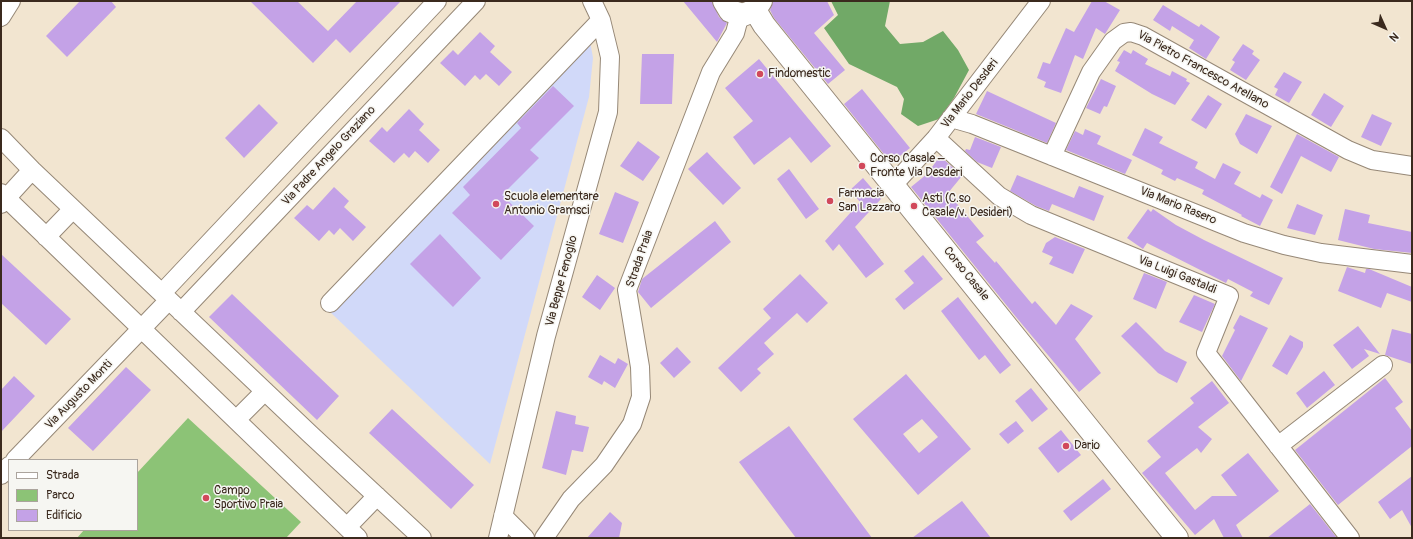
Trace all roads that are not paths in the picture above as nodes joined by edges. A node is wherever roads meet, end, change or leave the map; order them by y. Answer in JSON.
{"nodes":[{"id":1,"x":11,"y":1,"type":"edge"},
{"id":2,"x":437,"y":1,"type":"edge"},
{"id":3,"x":476,"y":1,"type":"edge"},
{"id":4,"x":592,"y":1,"type":"edge"},
{"id":5,"x":1041,"y":1,"type":"edge"},
{"id":6,"x":745,"y":7,"type":"edge"},
{"id":7,"x":1,"y":17,"type":"edge"},
{"id":8,"x":601,"y":20,"type":"junction"},
{"id":9,"x":951,"y":118,"type":"junction"},
{"id":10,"x":1,"y":138,"type":"edge"},
{"id":11,"x":936,"y":138,"type":"junction"},
{"id":12,"x":1052,"y":156,"type":"junction"},
{"id":13,"x":1412,"y":166,"type":"edge"},
{"id":14,"x":32,"y":170,"type":"junction"},
{"id":15,"x":894,"y":184,"type":"junction"},
{"id":16,"x":3,"y":199,"type":"edge"},
{"id":17,"x":73,"y":209,"type":"junction"},
{"id":18,"x":46,"y":237,"type":"junction"},
{"id":19,"x":1412,"y":264,"type":"edge"},
{"id":20,"x":171,"y":302,"type":"junction"},
{"id":21,"x":330,"y":303,"type":"dead end"},
{"id":22,"x":143,"y":330,"type":"junction"},
{"id":23,"x":1383,"y":365,"type":"dead end"},
{"id":24,"x":264,"y":391,"type":"junction"},
{"id":25,"x":236,"y":420,"type":"junction"},
{"id":26,"x":1278,"y":446,"type":"junction"},
{"id":27,"x":16,"y":459,"type":"edge"},
{"id":28,"x":377,"y":496,"type":"junction"},
{"id":29,"x":503,"y":516,"type":"junction"},
{"id":30,"x":353,"y":532,"type":"edge"},
{"id":31,"x":422,"y":538,"type":"edge"},
{"id":32,"x":498,"y":538,"type":"edge"},
{"id":33,"x":525,"y":538,"type":"edge"},
{"id":34,"x":544,"y":538,"type":"edge"},
{"id":35,"x":1177,"y":538,"type":"edge"},
{"id":36,"x":1350,"y":538,"type":"edge"}],
"edges":[{"from":1,"to":7,"type":"street"},
{"from":2,"to":20,"type":"street"},
{"from":3,"to":20,"type":"street","name":"Via Padre Angelo Graziano"},
{"from":4,"to":8,"type":"street","name":"Via Beppe Fenoglio"},
{"from":5,"to":9,"type":"street","name":"Via Mario Desderi"},
{"from":6,"to":15,"type":"street","name":"Corso Casale"},
{"from":6,"to":34,"type":"street","name":"Strada Praia"},
{"from":8,"to":21,"type":"street"},
{"from":8,"to":29,"type":"street","name":"Via Beppe Fenoglio"},
{"from":9,"to":11,"type":"street","name":"Via Mario Desderi"},
{"from":9,"to":12,"type":"street","name":"Via Mario Rasero"},
{"from":10,"to":14,"type":"street"},
{"from":11,"to":15,"type":"street","name":"Via Mario Desderi"},
{"from":11,"to":26,"type":"street","name":"Via Luigi Gastaldi"},
{"from":12,"to":13,"type":"street","name":"Via Pietro Francesco Arellano"},
{"from":12,"to":19,"type":"street","name":"Via Mario Rasero"},
{"from":14,"to":16,"type":"street"},
{"from":14,"to":17,"type":"street"},
{"from":15,"to":35,"type":"street","name":"Corso Casale"},
{"from":16,"to":18,"type":"street"},
{"from":17,"to":18,"type":"street"},
{"from":17,"to":20,"type":"street"},
{"from":18,"to":22,"type":"street"},
{"from":20,"to":22,"type":"street","name":"Via Augusto Monti"},
{"from":20,"to":24,"type":"street"},
{"from":22,"to":25,"type":"street"},
{"from":22,"to":27,"type":"street","name":"Via Augusto Monti"},
{"from":23,"to":26,"type":"street"},
{"from":24,"to":25,"type":"street"},
{"from":24,"to":28,"type":"street"},
{"from":25,"to":30,"type":"street"},
{"from":26,"to":36,"type":"street","name":"Via Luigi Gastaldi"},
{"from":28,"to":30,"type":"street"},
{"from":28,"to":31,"type":"street"},
{"from":29,"to":32,"type":"street","name":"Via Beppe Fenoglio"},
{"from":29,"to":33,"type":"street"}]}
